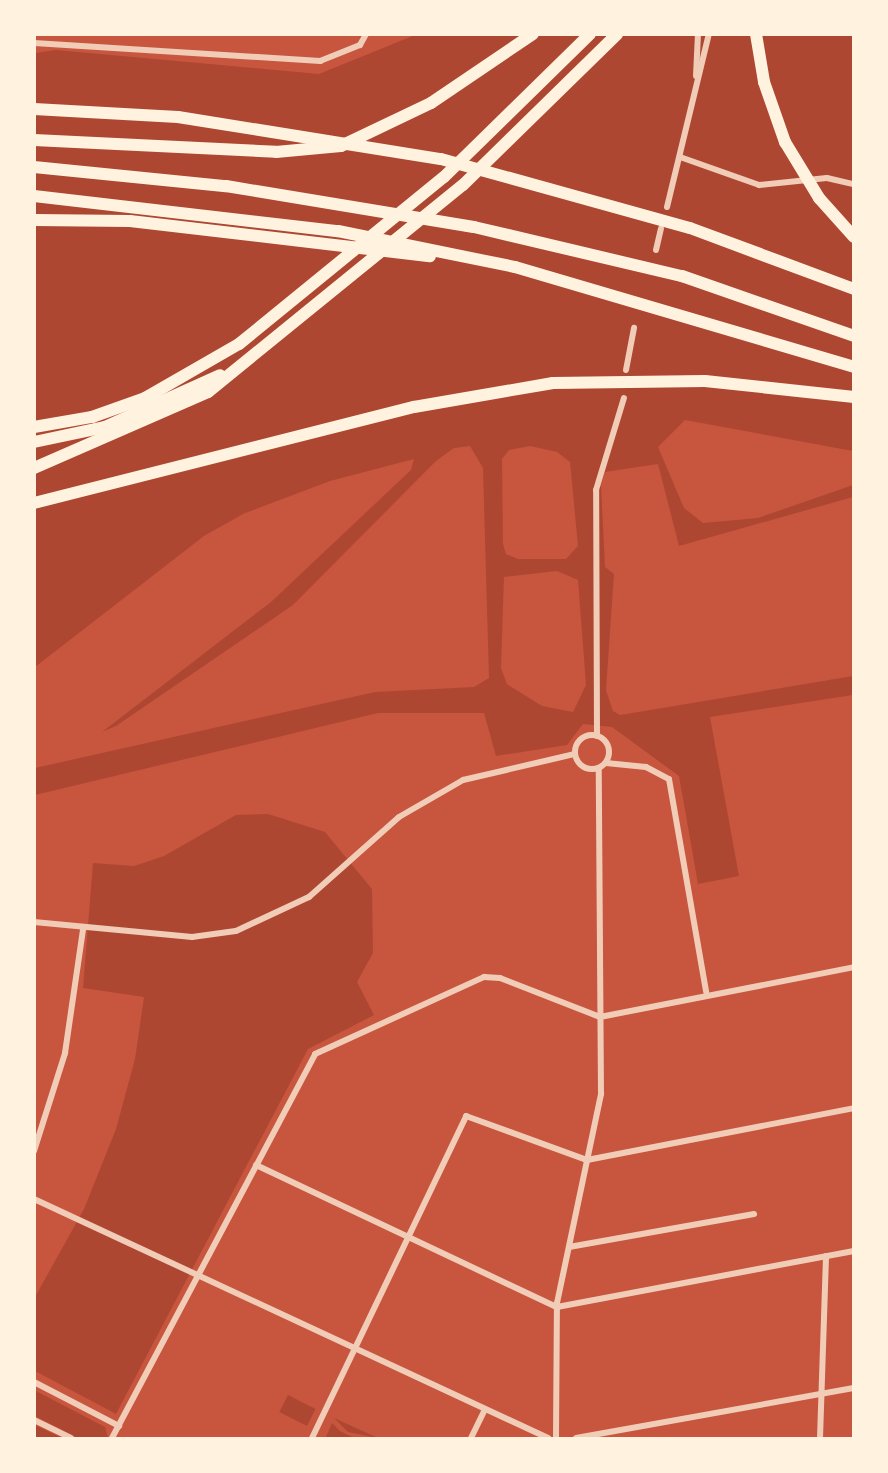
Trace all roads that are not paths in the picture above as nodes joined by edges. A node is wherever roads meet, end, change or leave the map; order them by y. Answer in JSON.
{"nodes":[{"id":1,"x":366,"y":34,"type":"edge"},
{"id":2,"x":533,"y":34,"type":"edge"},
{"id":3,"x":590,"y":34,"type":"edge"},
{"id":4,"x":617,"y":34,"type":"edge"},
{"id":5,"x":698,"y":34,"type":"edge"},
{"id":6,"x":709,"y":34,"type":"edge"},
{"id":7,"x":756,"y":34,"type":"edge"},
{"id":8,"x":34,"y":44,"type":"edge"},
{"id":9,"x":696,"y":87,"type":"junction"},
{"id":10,"x":34,"y":109,"type":"edge"},
{"id":11,"x":34,"y":140,"type":"edge"},
{"id":12,"x":680,"y":157,"type":"junction"},
{"id":13,"x":34,"y":167,"type":"edge"},
{"id":14,"x":854,"y":184,"type":"edge"},
{"id":15,"x":34,"y":196,"type":"edge"},
{"id":16,"x":667,"y":207,"type":"dead end"},
{"id":17,"x":34,"y":220,"type":"edge"},
{"id":18,"x":661,"y":229,"type":"dead end"},
{"id":19,"x":854,"y":237,"type":"edge"},
{"id":20,"x":656,"y":250,"type":"dead end"},
{"id":21,"x":466,"y":258,"type":"junction"},
{"id":22,"x":854,"y":290,"type":"edge"},
{"id":23,"x":634,"y":328,"type":"dead end"},
{"id":24,"x":854,"y":336,"type":"edge"},
{"id":25,"x":252,"y":358,"type":"junction"},
{"id":26,"x":854,"y":368,"type":"edge"},
{"id":27,"x":626,"y":370,"type":"dead end"},
{"id":28,"x":854,"y":397,"type":"edge"},
{"id":29,"x":624,"y":398,"type":"dead end"},
{"id":30,"x":34,"y":427,"type":"edge"},
{"id":31,"x":34,"y":442,"type":"edge"},
{"id":32,"x":34,"y":468,"type":"edge"},
{"id":33,"x":34,"y":503,"type":"edge"},
{"id":34,"x":597,"y":736,"type":"junction"},
{"id":35,"x":575,"y":754,"type":"junction"},
{"id":36,"x":606,"y":763,"type":"junction"},
{"id":37,"x":599,"y":768,"type":"junction"},
{"id":38,"x":34,"y":922,"type":"edge"},
{"id":39,"x":82,"y":929,"type":"junction"},
{"id":40,"x":854,"y":967,"type":"edge"},
{"id":41,"x":706,"y":992,"type":"junction"},
{"id":42,"x":600,"y":1017,"type":"junction"},
{"id":43,"x":854,"y":1108,"type":"edge"},
{"id":44,"x":34,"y":1151,"type":"edge"},
{"id":45,"x":587,"y":1160,"type":"junction"},
{"id":46,"x":256,"y":1165,"type":"junction"},
{"id":47,"x":34,"y":1199,"type":"edge"},
{"id":48,"x":754,"y":1214,"type":"dead end"},
{"id":49,"x":408,"y":1237,"type":"junction"},
{"id":50,"x":569,"y":1247,"type":"junction"},
{"id":51,"x":854,"y":1251,"type":"edge"},
{"id":52,"x":826,"y":1256,"type":"junction"},
{"id":53,"x":197,"y":1276,"type":"junction"},
{"id":54,"x":557,"y":1307,"type":"junction"},
{"id":55,"x":355,"y":1349,"type":"junction"},
{"id":56,"x":34,"y":1382,"type":"edge"},
{"id":57,"x":854,"y":1388,"type":"edge"},
{"id":58,"x":821,"y":1394,"type":"junction"},
{"id":59,"x":485,"y":1409,"type":"junction"},
{"id":60,"x":34,"y":1420,"type":"edge"},
{"id":61,"x":119,"y":1426,"type":"junction"},
{"id":62,"x":72,"y":1438,"type":"edge"},
{"id":63,"x":112,"y":1438,"type":"edge"},
{"id":64,"x":312,"y":1438,"type":"edge"},
{"id":65,"x":471,"y":1438,"type":"edge"},
{"id":66,"x":548,"y":1438,"type":"edge"},
{"id":67,"x":556,"y":1438,"type":"edge"},
{"id":68,"x":576,"y":1438,"type":"edge"},
{"id":69,"x":820,"y":1438,"type":"edge"}],
"edges":[{"from":1,"to":8,"type":"street"},
{"from":2,"to":11,"type":"highway"},
{"from":3,"to":30,"type":"highway"},
{"from":4,"to":25,"type":"highway"},
{"from":5,"to":9,"type":"street"},
{"from":6,"to":9,"type":"street"},
{"from":7,"to":19,"type":"highway"},
{"from":9,"to":12,"type":"street"},
{"from":10,"to":22,"type":"highway"},
{"from":12,"to":14,"type":"street"},
{"from":12,"to":16,"type":"street"},
{"from":13,"to":24,"type":"highway"},
{"from":15,"to":21,"type":"highway"},
{"from":17,"to":21,"type":"highway"},
{"from":18,"to":20,"type":"street"},
{"from":21,"to":26,"type":"highway"},
{"from":23,"to":27,"type":"street"},
{"from":25,"to":31,"type":"highway"},
{"from":25,"to":32,"type":"highway"},
{"from":28,"to":33,"type":"highway"},
{"from":29,"to":34,"type":"street"},
{"from":34,"to":35,"type":"street"},
{"from":34,"to":36,"type":"street"},
{"from":35,"to":37,"type":"street"},
{"from":35,"to":39,"type":"street"},
{"from":36,"to":37,"type":"street"},
{"from":36,"to":41,"type":"street"},
{"from":37,"to":42,"type":"street"},
{"from":38,"to":39,"type":"street"},
{"from":39,"to":44,"type":"street"},
{"from":40,"to":41,"type":"street"},
{"from":41,"to":42,"type":"street"},
{"from":42,"to":45,"type":"street"},
{"from":42,"to":46,"type":"street"},
{"from":43,"to":45,"type":"street"},
{"from":45,"to":49,"type":"street"},
{"from":45,"to":50,"type":"street"},
{"from":46,"to":49,"type":"street"},
{"from":46,"to":53,"type":"street"},
{"from":47,"to":53,"type":"street"},
{"from":48,"to":50,"type":"street"},
{"from":49,"to":54,"type":"street"},
{"from":49,"to":55,"type":"street"},
{"from":50,"to":54,"type":"street"},
{"from":51,"to":52,"type":"street"},
{"from":52,"to":54,"type":"street"},
{"from":52,"to":58,"type":"street"},
{"from":53,"to":55,"type":"street"},
{"from":53,"to":61,"type":"street"},
{"from":54,"to":67,"type":"street"},
{"from":55,"to":59,"type":"street"},
{"from":55,"to":64,"type":"street"},
{"from":56,"to":61,"type":"street"},
{"from":57,"to":58,"type":"street"},
{"from":58,"to":68,"type":"street"},
{"from":58,"to":69,"type":"street"},
{"from":59,"to":65,"type":"street"},
{"from":59,"to":66,"type":"street"},
{"from":60,"to":62,"type":"street"},
{"from":61,"to":63,"type":"street"}]}
